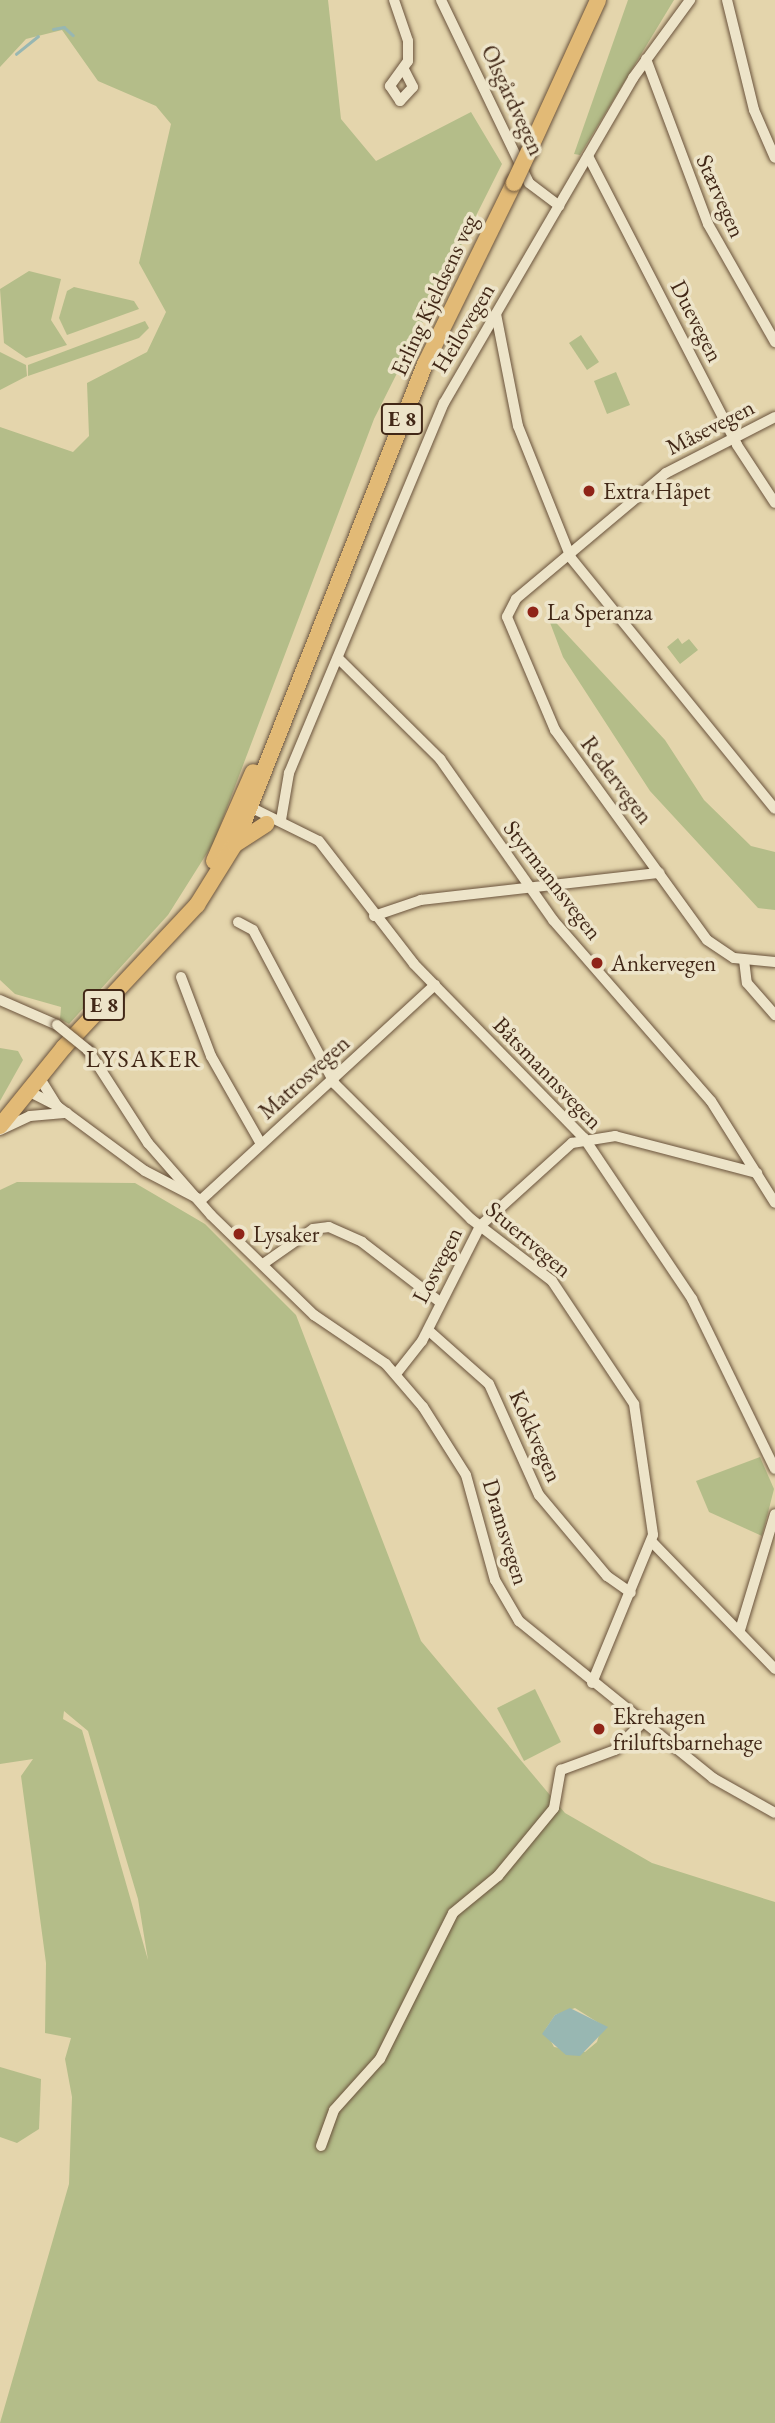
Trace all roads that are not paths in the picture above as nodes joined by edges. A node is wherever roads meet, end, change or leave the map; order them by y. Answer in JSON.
{"nodes":[{"id":1,"x":394,"y":0,"type":"edge"},
{"id":2,"x":441,"y":0,"type":"edge"},
{"id":3,"x":690,"y":0,"type":"edge"},
{"id":4,"x":727,"y":0,"type":"edge"},
{"id":5,"x":595,"y":3,"type":"edge"},
{"id":6,"x":646,"y":59,"type":"junction"},
{"id":7,"x":404,"y":69,"type":"dead end"},
{"id":8,"x":588,"y":156,"type":"junction"},
{"id":9,"x":775,"y":158,"type":"edge"},
{"id":10,"x":559,"y":206,"type":"junction"},
{"id":11,"x":496,"y":314,"type":"junction"},
{"id":12,"x":775,"y":342,"type":"edge"},
{"id":13,"x":775,"y":417,"type":"edge"},
{"id":14,"x":734,"y":436,"type":"junction"},
{"id":15,"x":775,"y":503,"type":"edge"},
{"id":16,"x":571,"y":558,"type":"junction"},
{"id":17,"x":338,"y":658,"type":"junction"},
{"id":18,"x":247,"y":808,"type":"junction"},
{"id":19,"x":775,"y":808,"type":"edge"},
{"id":20,"x":274,"y":822,"type":"junction"},
{"id":21,"x":235,"y":844,"type":"junction"},
{"id":22,"x":659,"y":873,"type":"junction"},
{"id":23,"x":528,"y":887,"type":"junction"},
{"id":24,"x":374,"y":916,"type":"junction"},
{"id":25,"x":238,"y":922,"type":"dead end"},
{"id":26,"x":177,"y":926,"type":"junction"},
{"id":27,"x":744,"y":960,"type":"junction"},
{"id":28,"x":775,"y":962,"type":"edge"},
{"id":29,"x":181,"y":977,"type":"dead end"},
{"id":30,"x":435,"y":985,"type":"junction"},
{"id":31,"x":0,"y":1000,"type":"edge"},
{"id":32,"x":775,"y":1015,"type":"edge"},
{"id":33,"x":39,"y":1077,"type":"junction"},
{"id":34,"x":333,"y":1078,"type":"junction"},
{"id":35,"x":28,"y":1091,"type":"junction"},
{"id":36,"x":57,"y":1106,"type":"junction"},
{"id":37,"x":67,"y":1113,"type":"junction"},
{"id":38,"x":0,"y":1128,"type":"edge"},
{"id":39,"x":584,"y":1138,"type":"junction"},
{"id":40,"x":261,"y":1144,"type":"junction"},
{"id":41,"x":757,"y":1173,"type":"junction"},
{"id":42,"x":201,"y":1200,"type":"junction"},
{"id":43,"x":775,"y":1203,"type":"edge"},
{"id":44,"x":480,"y":1226,"type":"junction"},
{"id":45,"x":263,"y":1264,"type":"junction"},
{"id":46,"x":440,"y":1302,"type":"junction"},
{"id":47,"x":428,"y":1330,"type":"junction"},
{"id":48,"x":396,"y":1374,"type":"junction"},
{"id":49,"x":775,"y":1469,"type":"edge"},
{"id":50,"x":775,"y":1514,"type":"edge"},
{"id":51,"x":652,"y":1542,"type":"junction"},
{"id":52,"x":631,"y":1593,"type":"junction"},
{"id":53,"x":740,"y":1630,"type":"junction"},
{"id":54,"x":775,"y":1669,"type":"edge"},
{"id":55,"x":592,"y":1683,"type":"junction"},
{"id":56,"x":642,"y":1723,"type":"junction"},
{"id":57,"x":775,"y":1813,"type":"edge"},
{"id":58,"x":321,"y":2146,"type":"dead end"}],
"edges":[{"from":1,"to":7,"type":"street"},
{"from":2,"to":10,"type":"street","name":"Olsgårdvegen"},
{"from":3,"to":6,"type":"street","name":"Heilovegen"},
{"from":4,"to":9,"type":"street"},
{"from":5,"to":18,"type":"highway","name":"Erling Kjeldsens veg","number":"E 8","bridge":true},
{"from":6,"to":8,"type":"street","name":"Heilovegen"},
{"from":6,"to":12,"type":"street","name":"Stærvegen"},
{"from":8,"to":10,"type":"street","name":"Heilovegen"},
{"from":8,"to":14,"type":"street","name":"Duevegen"},
{"from":10,"to":11,"type":"street","name":"Heilovegen"},
{"from":11,"to":16,"type":"street"},
{"from":11,"to":17,"type":"street","name":"Heilovegen"},
{"from":13,"to":14,"type":"street","name":"Måsevegen"},
{"from":14,"to":15,"type":"street","name":"Duevegen"},
{"from":14,"to":16,"type":"street","name":"Måsevegen"},
{"from":16,"to":19,"type":"street"},
{"from":16,"to":22,"type":"street","name":"Redervegen"},
{"from":17,"to":20,"type":"street","name":"Heilovegen"},
{"from":17,"to":23,"type":"street","name":"Styrmannsvegen"},
{"from":18,"to":20,"type":"street","name":"Båtsmannsvegen"},
{"from":18,"to":21,"type":"highway","name":"Erling Kjeldsens veg","number":"E 8"},
{"from":18,"to":26,"type":"highway","name":"Erling Kjeldsens veg","number":"E 8"},
{"from":20,"to":21,"type":"highway","number":"E 8"},
{"from":20,"to":24,"type":"street","name":"Båtsmannsvegen"},
{"from":21,"to":26,"type":"highway","name":"Erling Kjeldsens veg","number":"E 8"},
{"from":22,"to":23,"type":"street"},
{"from":22,"to":27,"type":"street","name":"Redervegen"},
{"from":23,"to":24,"type":"street"},
{"from":23,"to":41,"type":"street","name":"Styrmannsvegen"},
{"from":24,"to":30,"type":"street","name":"Båtsmannsvegen"},
{"from":25,"to":34,"type":"street","name":"Stuertvegen"},
{"from":26,"to":33,"type":"highway","name":"Erling Kjeldsens veg","number":"E 8"},
{"from":27,"to":28,"type":"street"},
{"from":27,"to":32,"type":"street"},
{"from":29,"to":40,"type":"street"},
{"from":30,"to":34,"type":"street","name":"Matrosvegen"},
{"from":30,"to":39,"type":"street","name":"Båtsmannsvegen"},
{"from":31,"to":42,"type":"street","name":"Dramsvegen","bridge":true},
{"from":33,"to":35,"type":"highway","name":"Erling Kjeldsens veg","number":"E 8"},
{"from":33,"to":36,"type":"street","name":"Dramsvegen"},
{"from":34,"to":40,"type":"street","name":"Matrosvegen"},
{"from":34,"to":44,"type":"street","name":"Stuertvegen"},
{"from":35,"to":36,"type":"street","name":"Dramsvegen"},
{"from":35,"to":38,"type":"highway","name":"Erling Kjeldsens veg","number":"E 8"},
{"from":36,"to":37,"type":"street","name":"Dramsvegen"},
{"from":37,"to":38,"type":"street"},
{"from":37,"to":42,"type":"street","name":"Dramsvegen"},
{"from":39,"to":41,"type":"street","name":"Losvegen"},
{"from":39,"to":44,"type":"street","name":"Losvegen"},
{"from":39,"to":49,"type":"street","name":"Båtsmannsvegen"},
{"from":40,"to":42,"type":"street","name":"Matrosvegen"},
{"from":41,"to":43,"type":"street","name":"Styrmannsvegen"},
{"from":42,"to":45,"type":"street","name":"Dramsvegen"},
{"from":44,"to":46,"type":"street","name":"Losvegen"},
{"from":44,"to":51,"type":"street","name":"Stuertvegen"},
{"from":45,"to":46,"type":"street"},
{"from":45,"to":48,"type":"street","name":"Dramsvegen"},
{"from":46,"to":47,"type":"street","name":"Losvegen"},
{"from":47,"to":48,"type":"street","name":"Losvegen"},
{"from":47,"to":52,"type":"street","name":"Kokkvegen"},
{"from":48,"to":55,"type":"street","name":"Dramsvegen"},
{"from":50,"to":53,"type":"street"},
{"from":51,"to":52,"type":"street","name":"Stuertvegen"},
{"from":51,"to":53,"type":"street"},
{"from":52,"to":55,"type":"street","name":"Stuertvegen"},
{"from":53,"to":54,"type":"street"},
{"from":55,"to":56,"type":"street","name":"Dramsvegen"},
{"from":56,"to":57,"type":"street","name":"Dramsvegen"},
{"from":56,"to":58,"type":"street"}]}
